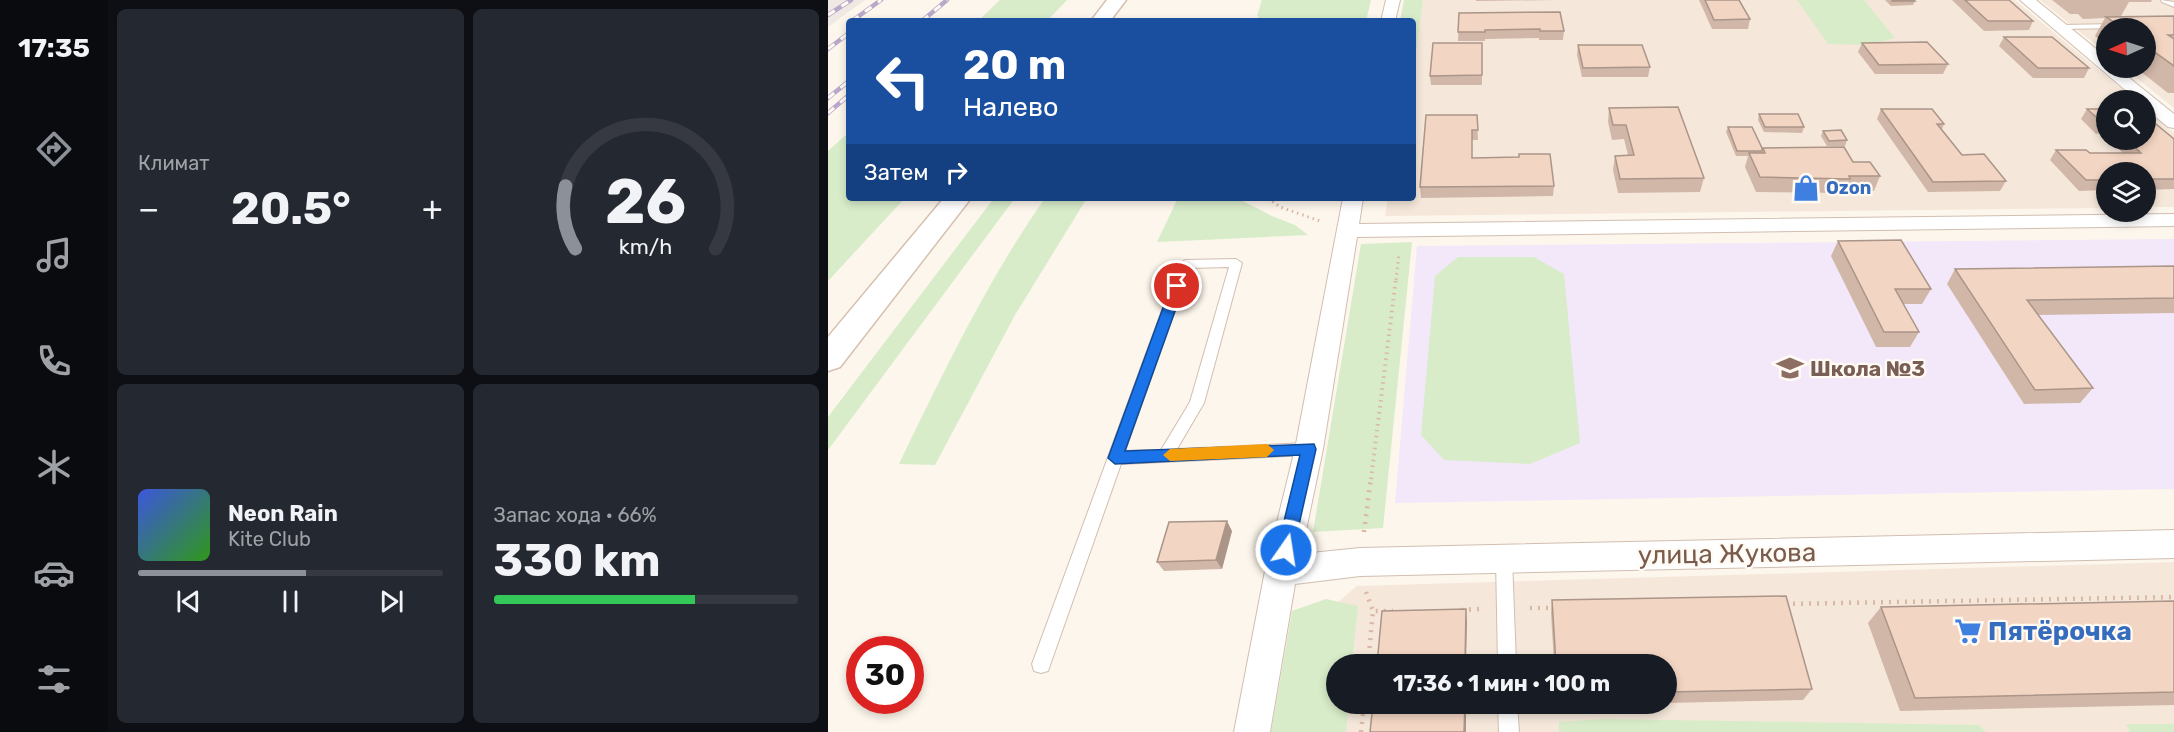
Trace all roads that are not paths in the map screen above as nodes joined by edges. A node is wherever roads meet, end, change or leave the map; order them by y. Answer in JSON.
{"nodes":[{"id":1,"x":1117,"y":0,"type":"edge"},
{"id":2,"x":1393,"y":0,"type":"edge"},
{"id":3,"x":2027,"y":0,"type":"edge"},
{"id":4,"x":2165,"y":0,"type":"edge"},
{"id":5,"x":2174,"y":5,"type":"edge"},
{"id":6,"x":1102,"y":18,"type":"edge"},
{"id":7,"x":1389,"y":18,"type":"edge"},
{"id":8,"x":2096,"y":26,"type":"edge"},
{"id":9,"x":2060,"y":27,"type":"junction"},
{"id":10,"x":2096,"y":57,"type":"edge"},
{"id":11,"x":2121,"y":78,"type":"edge"},
{"id":12,"x":2174,"y":123,"type":"edge"},
{"id":13,"x":956,"y":201,"type":"edge"},
{"id":14,"x":1352,"y":201,"type":"edge"},
{"id":15,"x":2174,"y":220,"type":"edge"},
{"id":16,"x":1346,"y":231,"type":"junction"},
{"id":17,"x":828,"y":359,"type":"edge"},
{"id":18,"x":1309,"y":449,"type":"junction"},
{"id":19,"x":1166,"y":455,"type":"junction"},
{"id":20,"x":1115,"y":458,"type":"junction"},
{"id":21,"x":2174,"y":544,"type":"edge"},
{"id":22,"x":1504,"y":559,"type":"junction"},
{"id":23,"x":1281,"y":571,"type":"junction"},
{"id":24,"x":1507,"y":654,"type":"edge"},
{"id":25,"x":1041,"y":664,"type":"dead end"},
{"id":26,"x":1508,"y":714,"type":"edge"},
{"id":27,"x":1252,"y":732,"type":"edge"},
{"id":28,"x":1509,"y":732,"type":"edge"}],
"edges":[{"from":1,"to":6,"type":"main road"},
{"from":2,"to":7,"type":"street"},
{"from":3,"to":9,"type":"street"},
{"from":4,"to":5,"type":"lane"},
{"from":8,"to":9,"type":"lane"},
{"from":9,"to":10,"type":"street"},
{"from":11,"to":12,"type":"street"},
{"from":13,"to":17,"type":"main road"},
{"from":14,"to":16,"type":"street"},
{"from":15,"to":16,"type":"street"},
{"from":16,"to":18,"type":"street"},
{"from":18,"to":19,"type":"lane"},
{"from":18,"to":23,"type":"street"},
{"from":19,"to":20,"type":"lane"},
{"from":19,"to":20,"type":"lane"},
{"from":20,"to":25,"type":"lane"},
{"from":21,"to":22,"type":"street","name":"улица Жукова"},
{"from":22,"to":23,"type":"street","name":"улица Жукова"},
{"from":22,"to":24,"type":"lane"},
{"from":23,"to":27,"type":"street"},
{"from":26,"to":28,"type":"lane"}]}
